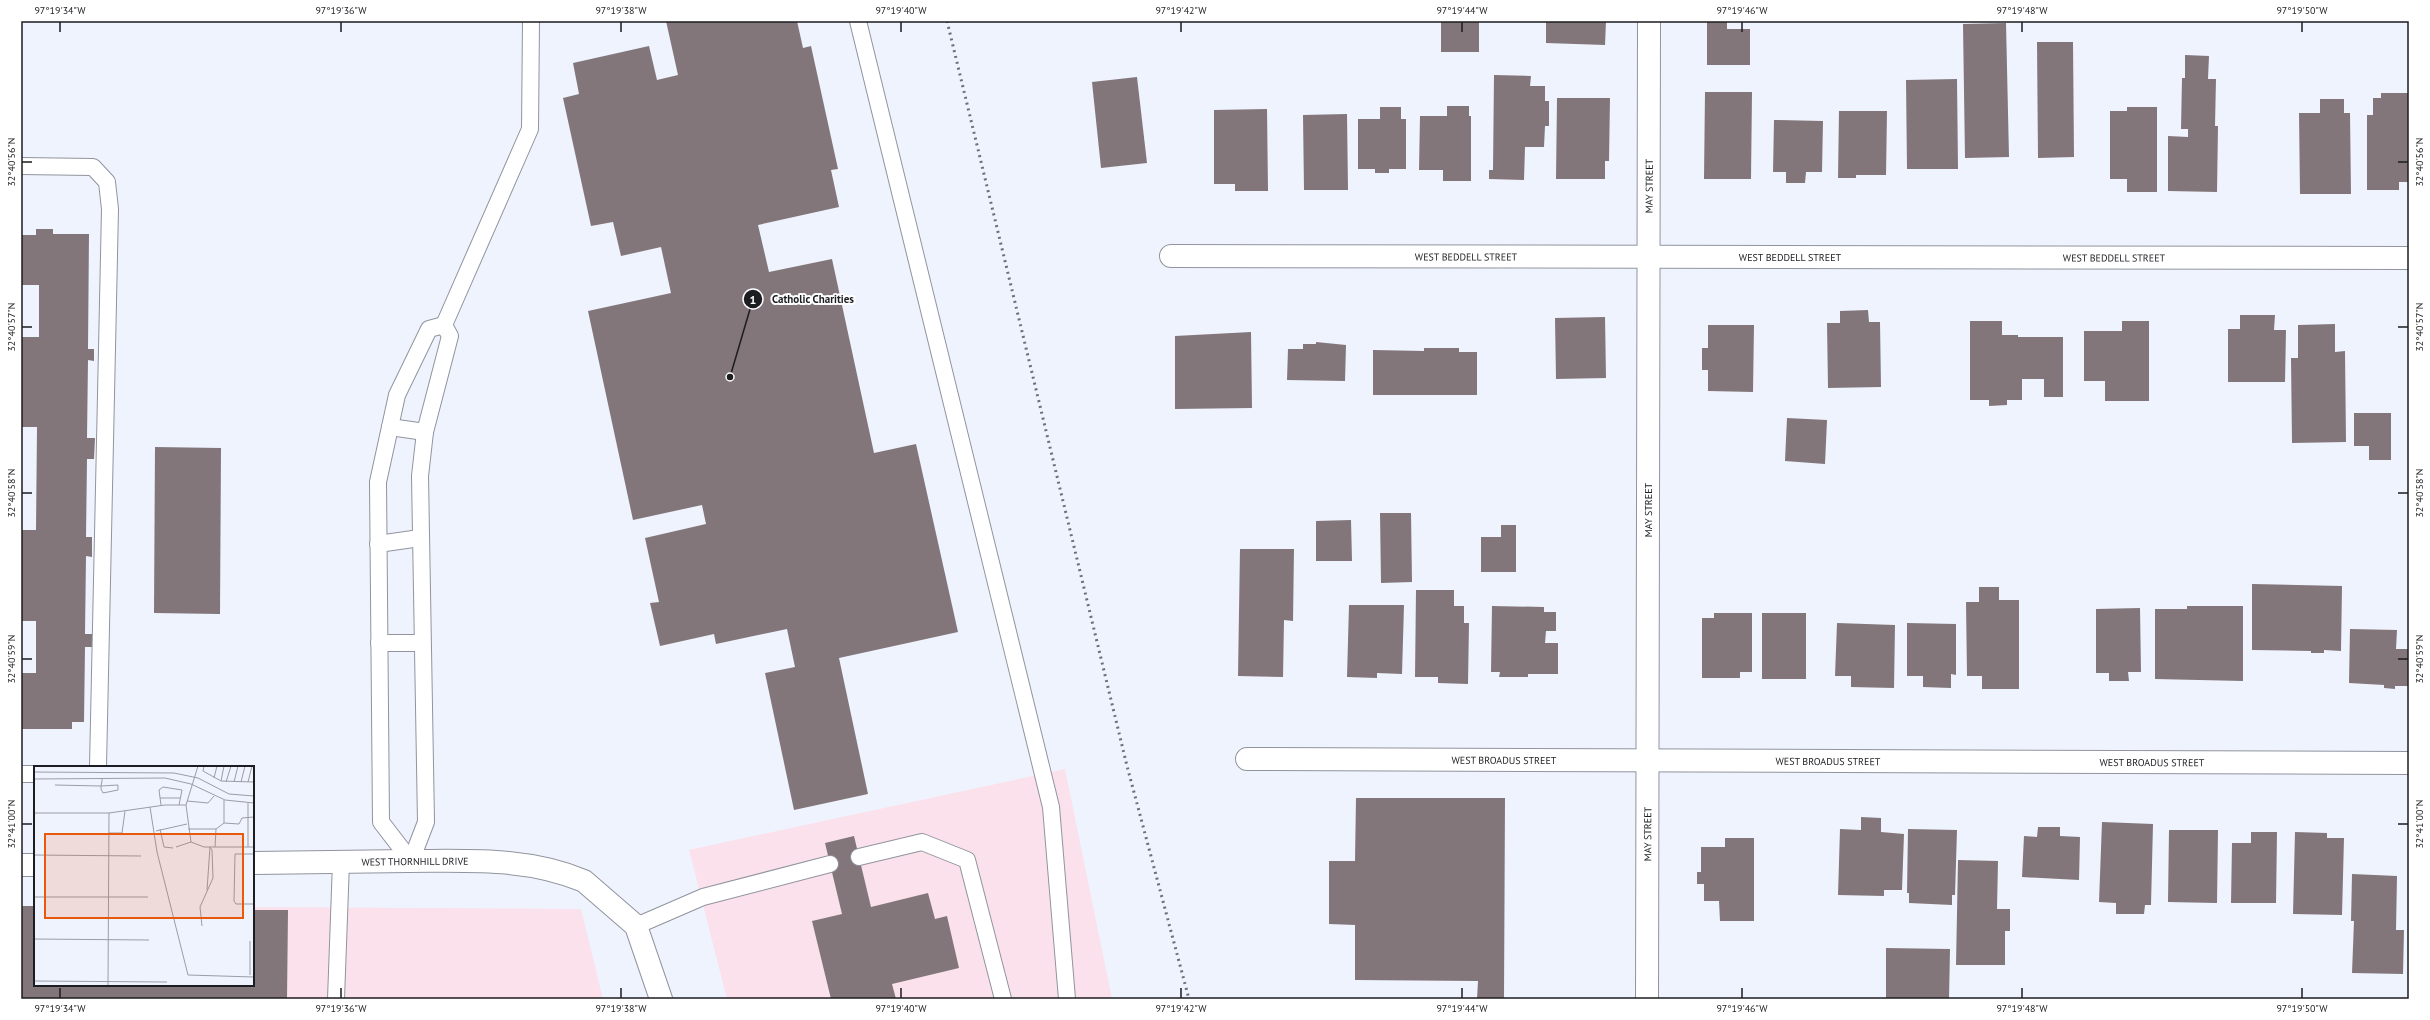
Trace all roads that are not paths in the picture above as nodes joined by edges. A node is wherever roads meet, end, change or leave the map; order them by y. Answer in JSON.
{"nodes":[{"id":1,"x":531,"y":21,"type":"edge"},
{"id":2,"x":858,"y":21,"type":"edge"},
{"id":3,"x":1649,"y":21,"type":"edge"},
{"id":4,"x":21,"y":166,"type":"edge"},
{"id":5,"x":1171,"y":256,"type":"dead end"},
{"id":6,"x":1649,"y":257,"type":"junction"},
{"id":7,"x":2409,"y":258,"type":"edge"},
{"id":8,"x":444,"y":325,"type":"junction"},
{"id":9,"x":390,"y":427,"type":"junction"},
{"id":10,"x":424,"y":432,"type":"junction"},
{"id":11,"x":420,"y":538,"type":"junction"},
{"id":12,"x":378,"y":544,"type":"junction"},
{"id":13,"x":379,"y":643,"type":"junction"},
{"id":14,"x":422,"y":643,"type":"junction"},
{"id":15,"x":1247,"y":758,"type":"dead end"},
{"id":16,"x":1648,"y":760,"type":"junction"},
{"id":17,"x":2409,"y":763,"type":"edge"},
{"id":18,"x":98,"y":766,"type":"edge"},
{"id":19,"x":21,"y":774,"type":"edge"},
{"id":20,"x":34,"y":774,"type":"edge"},
{"id":21,"x":859,"y":857,"type":"dead end"},
{"id":22,"x":411,"y":861,"type":"junction"},
{"id":23,"x":341,"y":862,"type":"junction"},
{"id":24,"x":254,"y":863,"type":"edge"},
{"id":25,"x":830,"y":864,"type":"dead end"},
{"id":26,"x":21,"y":865,"type":"edge"},
{"id":27,"x":34,"y":865,"type":"edge"},
{"id":28,"x":636,"y":926,"type":"junction"},
{"id":29,"x":336,"y":999,"type":"edge"},
{"id":30,"x":661,"y":999,"type":"edge"},
{"id":31,"x":1003,"y":999,"type":"edge"},
{"id":32,"x":1067,"y":999,"type":"edge"},
{"id":33,"x":1647,"y":999,"type":"edge"}],
"edges":[{"from":1,"to":8,"type":"lane"},
{"from":2,"to":32,"type":"lane"},
{"from":3,"to":6,"type":"street","name":"MAY STREET"},
{"from":4,"to":18,"type":"lane"},
{"from":5,"to":6,"type":"street","name":"WEST BEDDELL STREET"},
{"from":6,"to":7,"type":"street","name":"WEST BEDDELL STREET"},
{"from":6,"to":16,"type":"street","name":"MAY STREET"},
{"from":8,"to":9,"type":"lane"},
{"from":8,"to":10,"type":"lane"},
{"from":9,"to":10,"type":"lane"},
{"from":9,"to":12,"type":"lane"},
{"from":10,"to":11,"type":"lane"},
{"from":11,"to":12,"type":"lane"},
{"from":11,"to":14,"type":"lane"},
{"from":12,"to":13,"type":"lane"},
{"from":13,"to":14,"type":"lane"},
{"from":13,"to":22,"type":"lane"},
{"from":14,"to":22,"type":"lane"},
{"from":15,"to":16,"type":"street","name":"WEST BROADUS STREET"},
{"from":16,"to":17,"type":"street","name":"WEST BROADUS STREET"},
{"from":16,"to":33,"type":"street","name":"MAY STREET"},
{"from":19,"to":20,"type":"lane"},
{"from":21,"to":31,"type":"lane"},
{"from":22,"to":23,"type":"street","name":"WEST THORNHILL DRIVE"},
{"from":22,"to":28,"type":"street","name":"WEST THORNHILL DRIVE"},
{"from":23,"to":24,"type":"street","name":"WEST THORNHILL DRIVE"},
{"from":23,"to":29,"type":"lane"},
{"from":25,"to":28,"type":"lane"},
{"from":26,"to":27,"type":"street"},
{"from":28,"to":30,"type":"street"}]}
